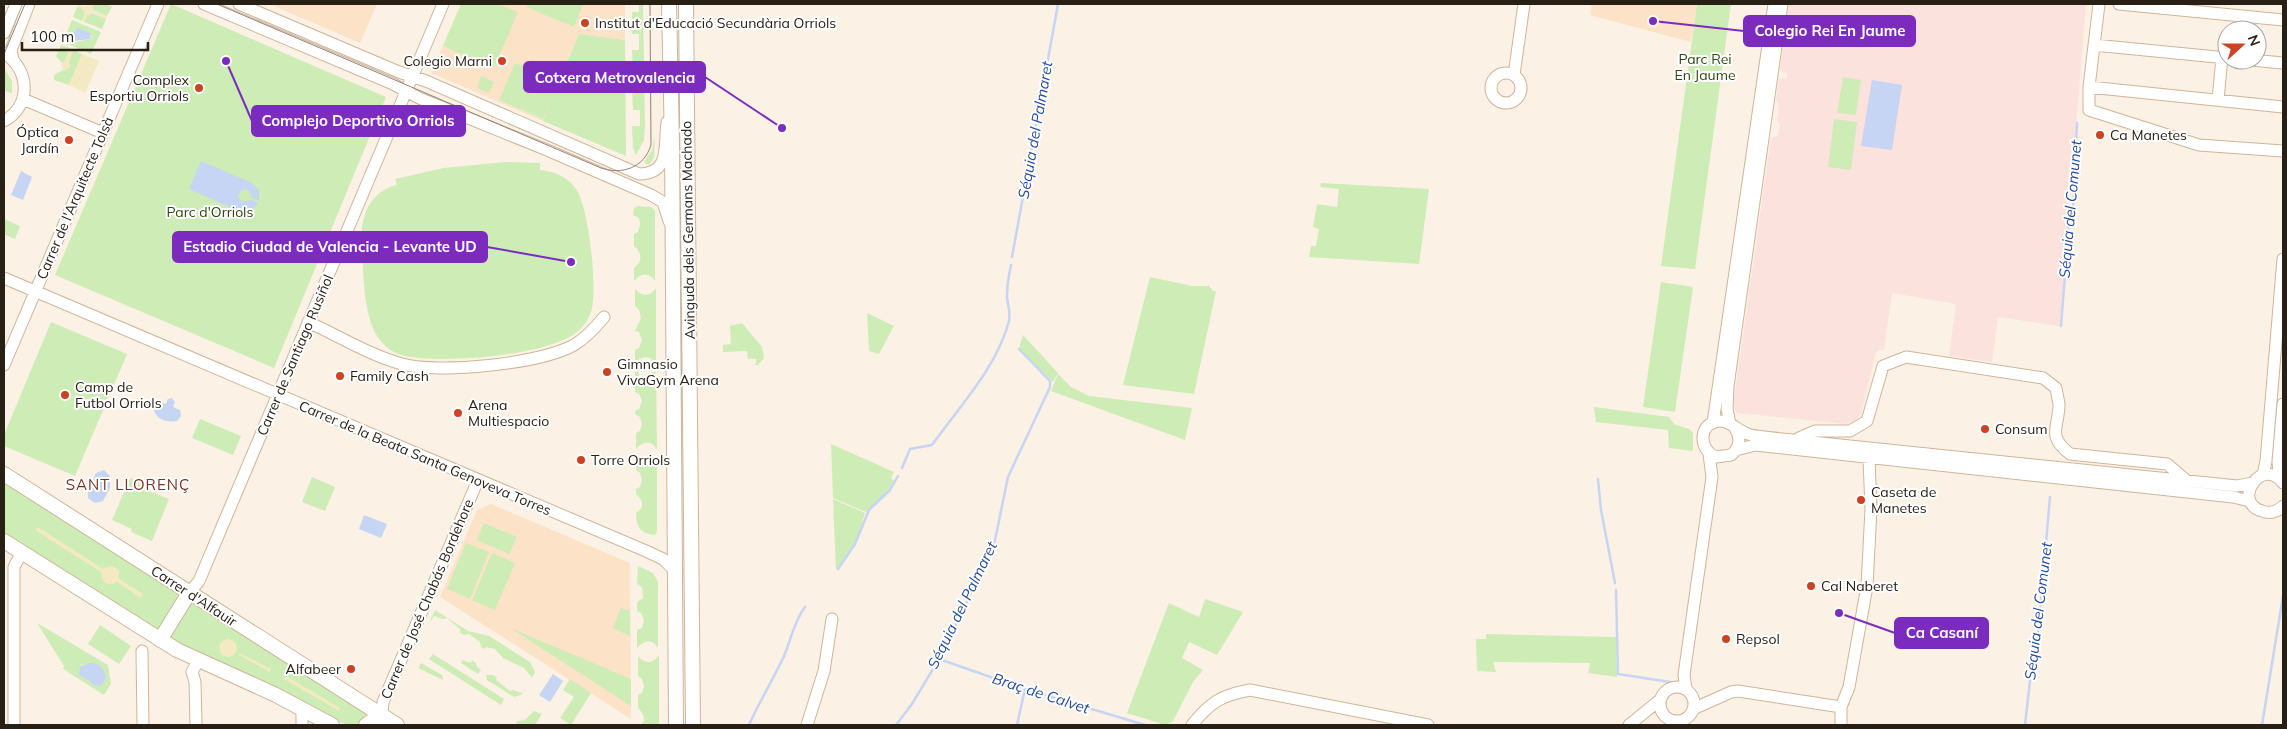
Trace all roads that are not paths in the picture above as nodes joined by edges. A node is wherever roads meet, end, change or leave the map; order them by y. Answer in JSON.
{"nodes":[{"id":1,"x":16,"y":4,"type":"edge"},
{"id":2,"x":29,"y":4,"type":"edge"},
{"id":3,"x":158,"y":4,"type":"edge"},
{"id":4,"x":204,"y":4,"type":"edge"},
{"id":5,"x":239,"y":4,"type":"edge"},
{"id":6,"x":443,"y":4,"type":"edge"},
{"id":7,"x":669,"y":4,"type":"edge"},
{"id":8,"x":686,"y":4,"type":"edge"},
{"id":9,"x":1524,"y":4,"type":"edge"},
{"id":10,"x":1774,"y":4,"type":"edge"},
{"id":11,"x":1782,"y":4,"type":"edge"},
{"id":12,"x":2099,"y":4,"type":"edge"},
{"id":13,"x":2119,"y":4,"type":"edge"},
{"id":14,"x":2182,"y":7,"type":"edge"},
{"id":15,"x":2227,"y":9,"type":"edge"},
{"id":16,"x":2283,"y":20,"type":"edge"},
{"id":17,"x":4,"y":33,"type":"edge"},
{"id":18,"x":2094,"y":45,"type":"junction"},
{"id":19,"x":8,"y":56,"type":"edge"},
{"id":20,"x":2217,"y":56,"type":"edge"},
{"id":21,"x":2267,"y":62,"type":"edge"},
{"id":22,"x":2283,"y":64,"type":"edge"},
{"id":23,"x":2222,"y":70,"type":"edge"},
{"id":24,"x":1514,"y":75,"type":"dead end"},
{"id":25,"x":412,"y":77,"type":"junction"},
{"id":26,"x":2089,"y":87,"type":"junction"},
{"id":27,"x":406,"y":92,"type":"junction"},
{"id":28,"x":670,"y":93,"type":"junction"},
{"id":29,"x":2218,"y":100,"type":"junction"},
{"id":30,"x":22,"y":101,"type":"junction"},
{"id":31,"x":2283,"y":107,"type":"edge"},
{"id":32,"x":4,"y":121,"type":"edge"},
{"id":33,"x":103,"y":133,"type":"junction"},
{"id":34,"x":2283,"y":151,"type":"edge"},
{"id":35,"x":672,"y":232,"type":"junction"},
{"id":36,"x":2283,"y":259,"type":"edge"},
{"id":37,"x":4,"y":278,"type":"edge"},
{"id":38,"x":35,"y":292,"type":"junction"},
{"id":39,"x":604,"y":317,"type":"dead end"},
{"id":40,"x":308,"y":322,"type":"junction"},
{"id":41,"x":4,"y":364,"type":"edge"},
{"id":42,"x":277,"y":395,"type":"junction"},
{"id":43,"x":2283,"y":404,"type":"edge"},
{"id":44,"x":1713,"y":423,"type":"junction"},
{"id":45,"x":1732,"y":426,"type":"junction"},
{"id":46,"x":1797,"y":439,"type":"junction"},
{"id":47,"x":1736,"y":450,"type":"junction"},
{"id":48,"x":1709,"y":454,"type":"junction"},
{"id":49,"x":1724,"y":458,"type":"junction"},
{"id":50,"x":1869,"y":459,"type":"junction"},
{"id":51,"x":4,"y":474,"type":"edge"},
{"id":52,"x":2263,"y":475,"type":"junction"},
{"id":53,"x":1712,"y":477,"type":"junction"},
{"id":54,"x":478,"y":480,"type":"junction"},
{"id":55,"x":2187,"y":480,"type":"junction"},
{"id":56,"x":2282,"y":481,"type":"edge"},
{"id":57,"x":2252,"y":483,"type":"junction"},
{"id":58,"x":2250,"y":501,"type":"junction"},
{"id":59,"x":2283,"y":506,"type":"edge"},
{"id":60,"x":4,"y":541,"type":"edge"},
{"id":61,"x":22,"y":552,"type":"junction"},
{"id":62,"x":674,"y":570,"type":"junction"},
{"id":63,"x":189,"y":593,"type":"junction"},
{"id":64,"x":832,"y":619,"type":"dead end"},
{"id":65,"x":160,"y":640,"type":"junction"},
{"id":66,"x":142,"y":651,"type":"dead end"},
{"id":67,"x":198,"y":661,"type":"junction"},
{"id":68,"x":1684,"y":675,"type":"junction"},
{"id":69,"x":1674,"y":687,"type":"junction"},
{"id":70,"x":1686,"y":689,"type":"junction"},
{"id":71,"x":1661,"y":699,"type":"junction"},
{"id":72,"x":1841,"y":706,"type":"junction"},
{"id":73,"x":302,"y":708,"type":"junction"},
{"id":74,"x":1693,"y":709,"type":"junction"},
{"id":75,"x":1648,"y":710,"type":"junction"},
{"id":76,"x":1662,"y":712,"type":"junction"},
{"id":77,"x":394,"y":723,"type":"edge"},
{"id":78,"x":1677,"y":723,"type":"edge"},
{"id":79,"x":14,"y":725,"type":"edge"},
{"id":80,"x":143,"y":725,"type":"edge"},
{"id":81,"x":196,"y":725,"type":"edge"},
{"id":82,"x":302,"y":725,"type":"edge"},
{"id":83,"x":332,"y":725,"type":"edge"},
{"id":84,"x":366,"y":725,"type":"edge"},
{"id":85,"x":676,"y":725,"type":"edge"},
{"id":86,"x":693,"y":725,"type":"edge"},
{"id":87,"x":807,"y":725,"type":"edge"},
{"id":88,"x":1192,"y":725,"type":"edge"},
{"id":89,"x":1428,"y":725,"type":"edge"},
{"id":90,"x":1629,"y":725,"type":"edge"},
{"id":91,"x":1841,"y":725,"type":"edge"}],
"edges":[{"from":1,"to":17,"type":"street"},
{"from":2,"to":19,"type":"street"},
{"from":3,"to":33,"type":"street","name":"Carrer de l'Arquitecte Tolsà"},
{"from":4,"to":27,"type":"street"},
{"from":5,"to":25,"type":"street"},
{"from":6,"to":25,"type":"street","name":"Carrer de Santiago Rusiñol"},
{"from":7,"to":28,"type":"main road"},
{"from":8,"to":86,"type":"main road","name":"Avinguda dels Germans Machado"},
{"from":9,"to":24,"type":"street"},
{"from":10,"to":44,"type":"street"},
{"from":11,"to":45,"type":"street"},
{"from":12,"to":18,"type":"street"},
{"from":13,"to":14,"type":"street"},
{"from":14,"to":15,"type":"street"},
{"from":15,"to":16,"type":"street"},
{"from":18,"to":20,"type":"street"},
{"from":18,"to":26,"type":"street"},
{"from":19,"to":30,"type":"street"},
{"from":21,"to":22,"type":"street"},
{"from":23,"to":29,"type":"street"},
{"from":25,"to":27,"type":"street","name":"Carrer de Santiago Rusiñol"},
{"from":25,"to":28,"type":"street"},
{"from":26,"to":29,"type":"street"},
{"from":26,"to":34,"type":"street"},
{"from":27,"to":35,"type":"street"},
{"from":27,"to":40,"type":"street","name":"Carrer de Santiago Rusiñol"},
{"from":28,"to":35,"type":"main road"},
{"from":29,"to":31,"type":"street"},
{"from":30,"to":32,"type":"street"},
{"from":30,"to":33,"type":"street"},
{"from":33,"to":38,"type":"street","name":"Carrer de l'Arquitecte Tolsà"},
{"from":35,"to":62,"type":"main road"},
{"from":36,"to":52,"type":"street"},
{"from":37,"to":38,"type":"street","name":"Carrer de la Beata Santa Genoveva Torres"},
{"from":38,"to":41,"type":"street","name":"Carrer de l'Arquitecte Tolsà"},
{"from":38,"to":42,"type":"street","name":"Carrer de la Beata Santa Genoveva Torres"},
{"from":39,"to":40,"type":"street"},
{"from":40,"to":42,"type":"street","name":"Carrer de Santiago Rusiñol"},
{"from":42,"to":54,"type":"street","name":"Carrer de la Beata Santa Genoveva Torres"},
{"from":42,"to":63,"type":"street","name":"Carrer de Santiago Rusiñol"},
{"from":43,"to":56,"type":"street"},
{"from":44,"to":45,"type":"street"},
{"from":44,"to":48,"type":"street"},
{"from":45,"to":46,"type":"street"},
{"from":45,"to":47,"type":"street"},
{"from":46,"to":55,"type":"street"},
{"from":46,"to":55,"type":"street"},
{"from":47,"to":49,"type":"street"},
{"from":47,"to":50,"type":"street"},
{"from":48,"to":49,"type":"street"},
{"from":48,"to":53,"type":"street"},
{"from":49,"to":53,"type":"street"},
{"from":50,"to":58,"type":"street"},
{"from":50,"to":72,"type":"street"},
{"from":51,"to":63,"type":"main road","name":"Carrer d'Alfauir"},
{"from":52,"to":56,"type":"street"},
{"from":52,"to":57,"type":"street"},
{"from":53,"to":68,"type":"street"},
{"from":54,"to":62,"type":"street","name":"Carrer de la Beata Santa Genoveva Torres"},
{"from":54,"to":77,"type":"street","name":"Carrer de José Chabás Bordehore"},
{"from":55,"to":57,"type":"street"},
{"from":57,"to":58,"type":"street"},
{"from":58,"to":59,"type":"street"},
{"from":60,"to":61,"type":"main road"},
{"from":61,"to":65,"type":"main road"},
{"from":61,"to":79,"type":"street"},
{"from":62,"to":85,"type":"main road"},
{"from":63,"to":65,"type":"main road"},
{"from":63,"to":77,"type":"main road","name":"Carrer d'Alfauir"},
{"from":64,"to":87,"type":"street"},
{"from":65,"to":67,"type":"main road"},
{"from":66,"to":80,"type":"street"},
{"from":67,"to":73,"type":"main road"},
{"from":67,"to":81,"type":"street"},
{"from":68,"to":69,"type":"street"},
{"from":68,"to":70,"type":"street"},
{"from":69,"to":70,"type":"street"},
{"from":69,"to":71,"type":"street"},
{"from":70,"to":74,"type":"street"},
{"from":71,"to":75,"type":"street"},
{"from":71,"to":76,"type":"street"},
{"from":72,"to":74,"type":"street"},
{"from":72,"to":91,"type":"street"},
{"from":73,"to":82,"type":"street"},
{"from":73,"to":83,"type":"main road"},
{"from":74,"to":78,"type":"street"},
{"from":75,"to":76,"type":"street"},
{"from":75,"to":90,"type":"street"},
{"from":76,"to":78,"type":"street"},
{"from":77,"to":84,"type":"main road"},
{"from":88,"to":89,"type":"street"}]}
